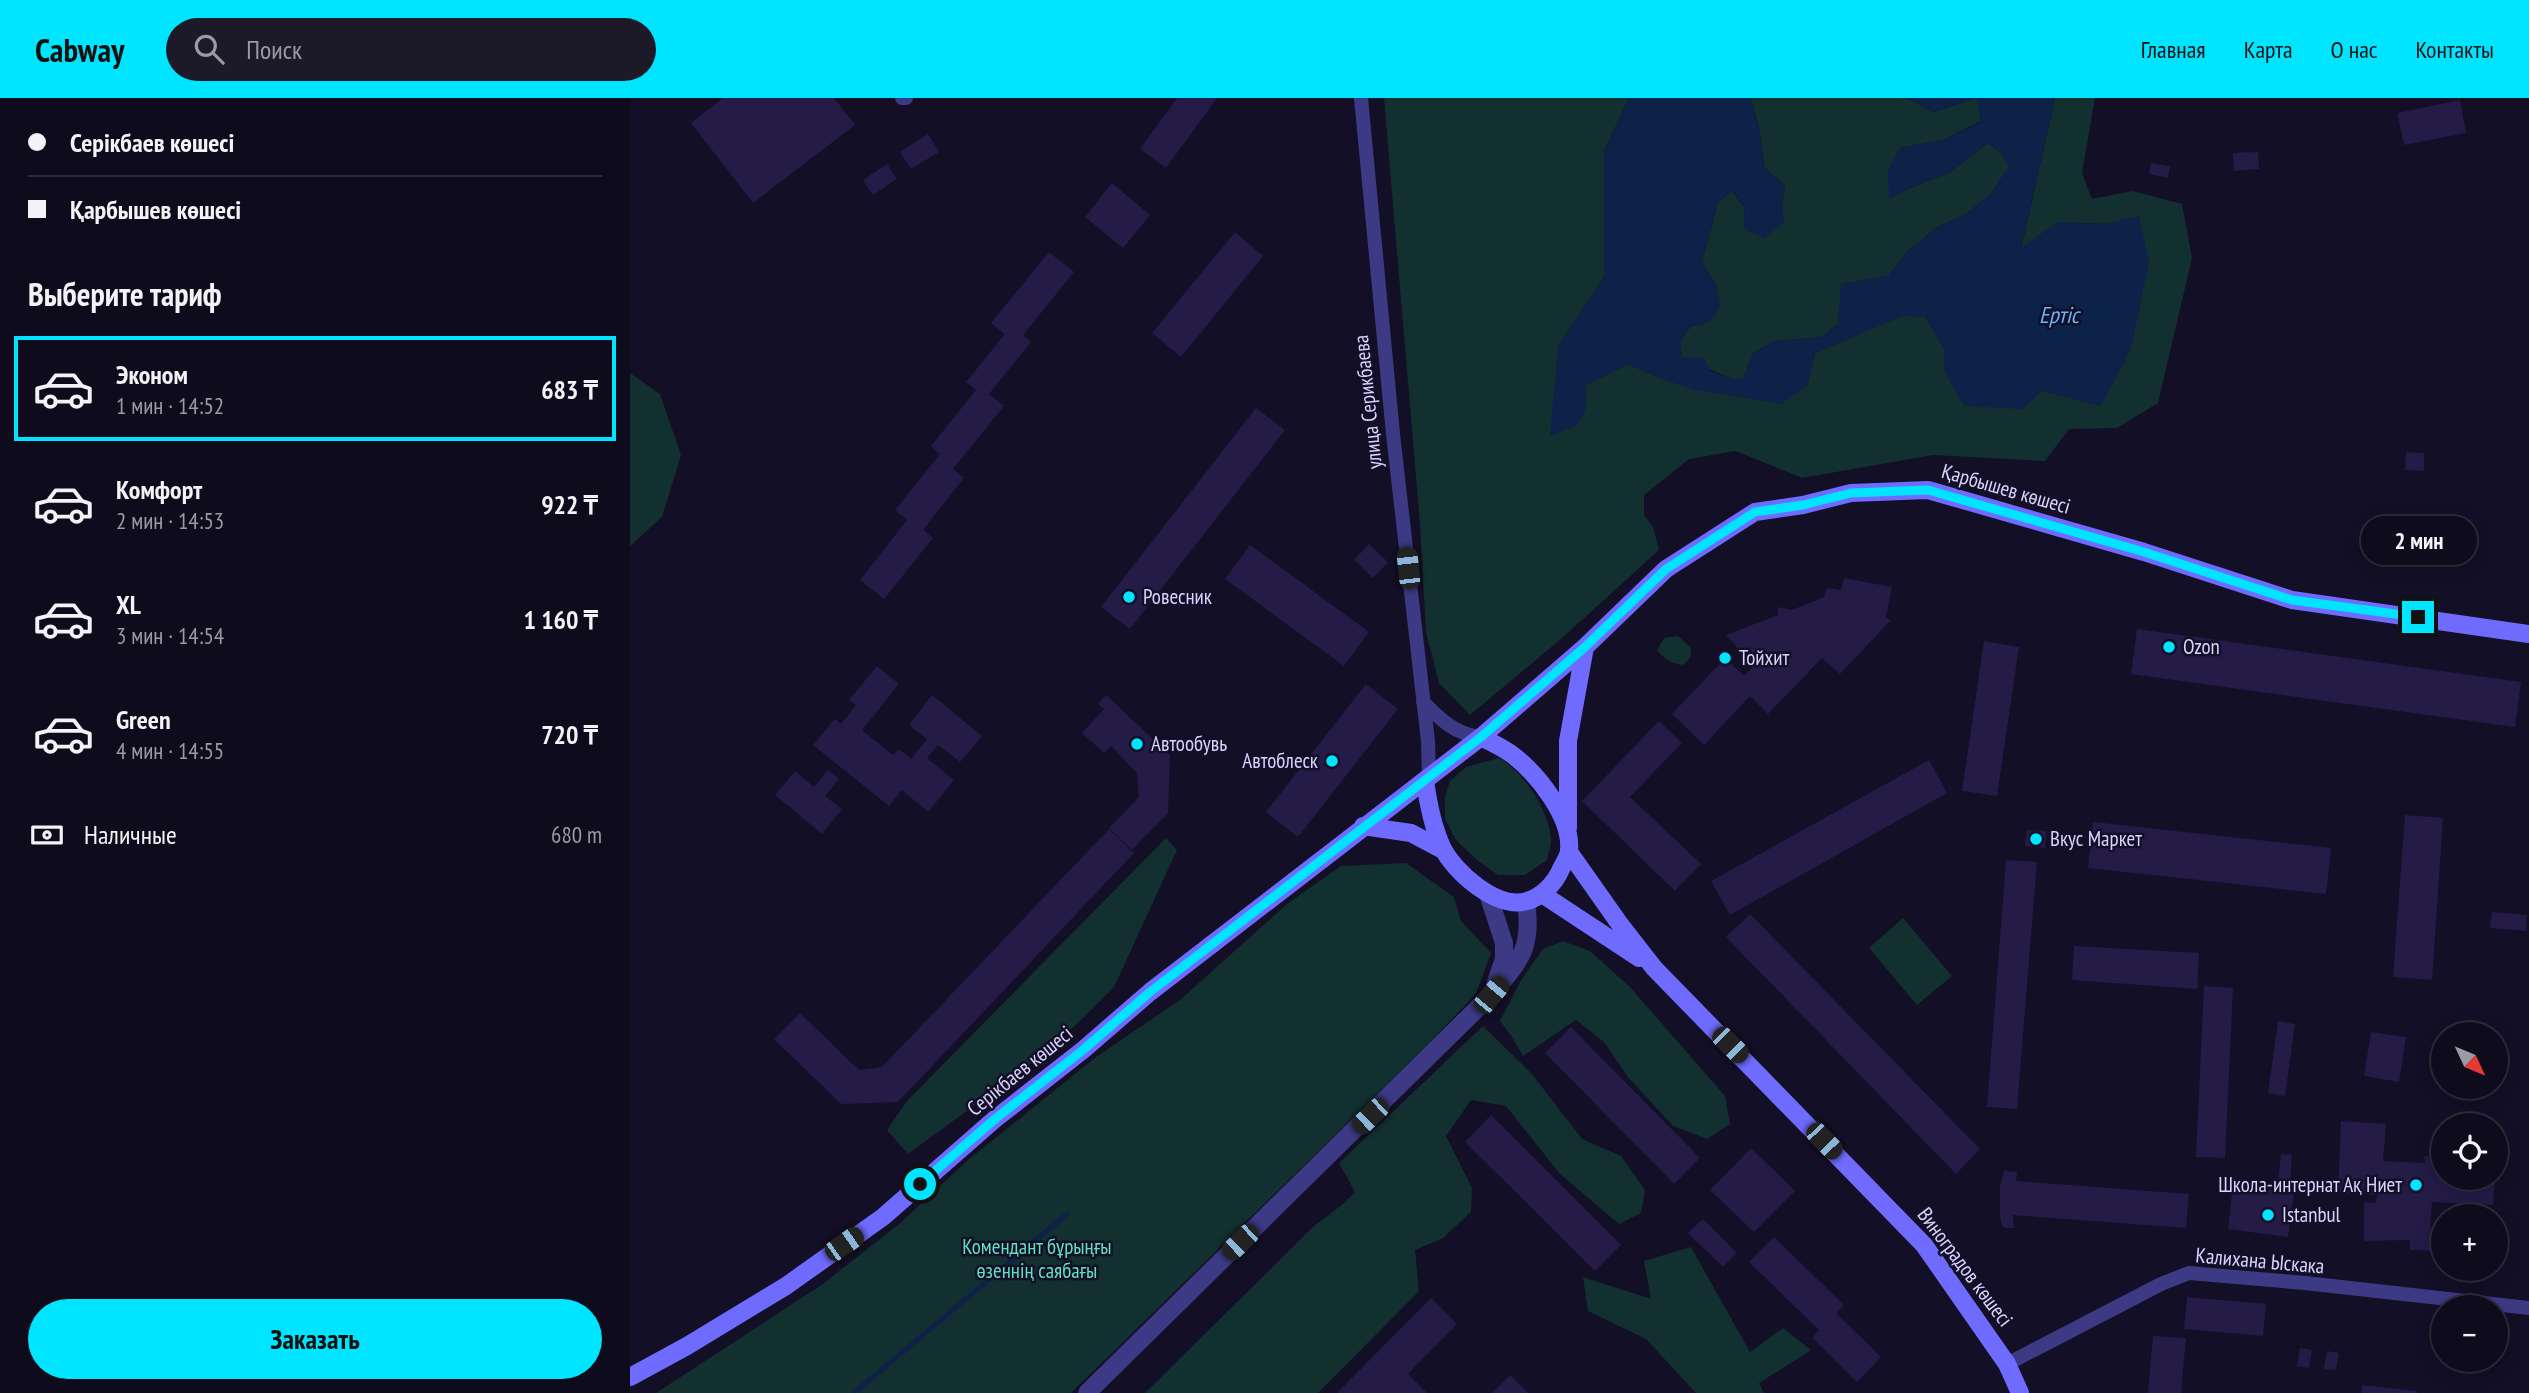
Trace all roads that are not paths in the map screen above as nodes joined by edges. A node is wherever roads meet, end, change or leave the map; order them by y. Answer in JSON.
{"nodes":[{"id":1,"x":1361,"y":98,"type":"edge"},
{"id":2,"x":2529,"y":634,"type":"edge"},
{"id":3,"x":1585,"y":647,"type":"junction"},
{"id":4,"x":1423,"y":702,"type":"junction"},
{"id":5,"x":1481,"y":737,"type":"junction"},
{"id":6,"x":1427,"y":778,"type":"junction"},
{"id":7,"x":1363,"y":826,"type":"junction"},
{"id":8,"x":1568,"y":832,"type":"junction"},
{"id":9,"x":1443,"y":850,"type":"junction"},
{"id":10,"x":1569,"y":852,"type":"junction"},
{"id":11,"x":1488,"y":894,"type":"junction"},
{"id":12,"x":1534,"y":898,"type":"junction"},
{"id":13,"x":1654,"y":968,"type":"junction"},
{"id":14,"x":1491,"y":995,"type":"junction"},
{"id":15,"x":2529,"y":1308,"type":"edge"},
{"id":16,"x":2007,"y":1364,"type":"junction"},
{"id":17,"x":630,"y":1377,"type":"edge"},
{"id":18,"x":1087,"y":1393,"type":"edge"},
{"id":19,"x":2021,"y":1393,"type":"edge"}],
"edges":[{"from":1,"to":4,"type":"street","name":"улица Серикбаева"},
{"from":2,"to":3,"type":"main road","name":"Қарбышев көшесі"},
{"from":3,"to":5,"type":"main road","name":"Қарбышев көшесі"},
{"from":3,"to":8,"type":"main road"},
{"from":4,"to":5,"type":"street"},
{"from":4,"to":6,"type":"street","name":"улица Серикбаева"},
{"from":5,"to":6,"type":"main road","name":"Қарбышев көшесі"},
{"from":5,"to":8,"type":"main road"},
{"from":6,"to":7,"type":"main road","name":"Серікбаев көшесі"},
{"from":6,"to":9,"type":"main road"},
{"from":7,"to":9,"type":"main road"},
{"from":7,"to":17,"type":"main road","name":"Серікбаев көшесі"},
{"from":8,"to":10,"type":"main road"},
{"from":9,"to":11,"type":"main road"},
{"from":10,"to":12,"type":"main road"},
{"from":10,"to":13,"type":"main road"},
{"from":11,"to":12,"type":"main road"},
{"from":11,"to":14,"type":"street"},
{"from":12,"to":13,"type":"main road"},
{"from":12,"to":14,"type":"street"},
{"from":13,"to":16,"type":"main road","name":"Виноградов көшесі"},
{"from":14,"to":18,"type":"street"},
{"from":15,"to":16,"type":"street","name":"Калихана Ыскака"},
{"from":16,"to":19,"type":"main road","name":"Виноградов көшесі"}]}
